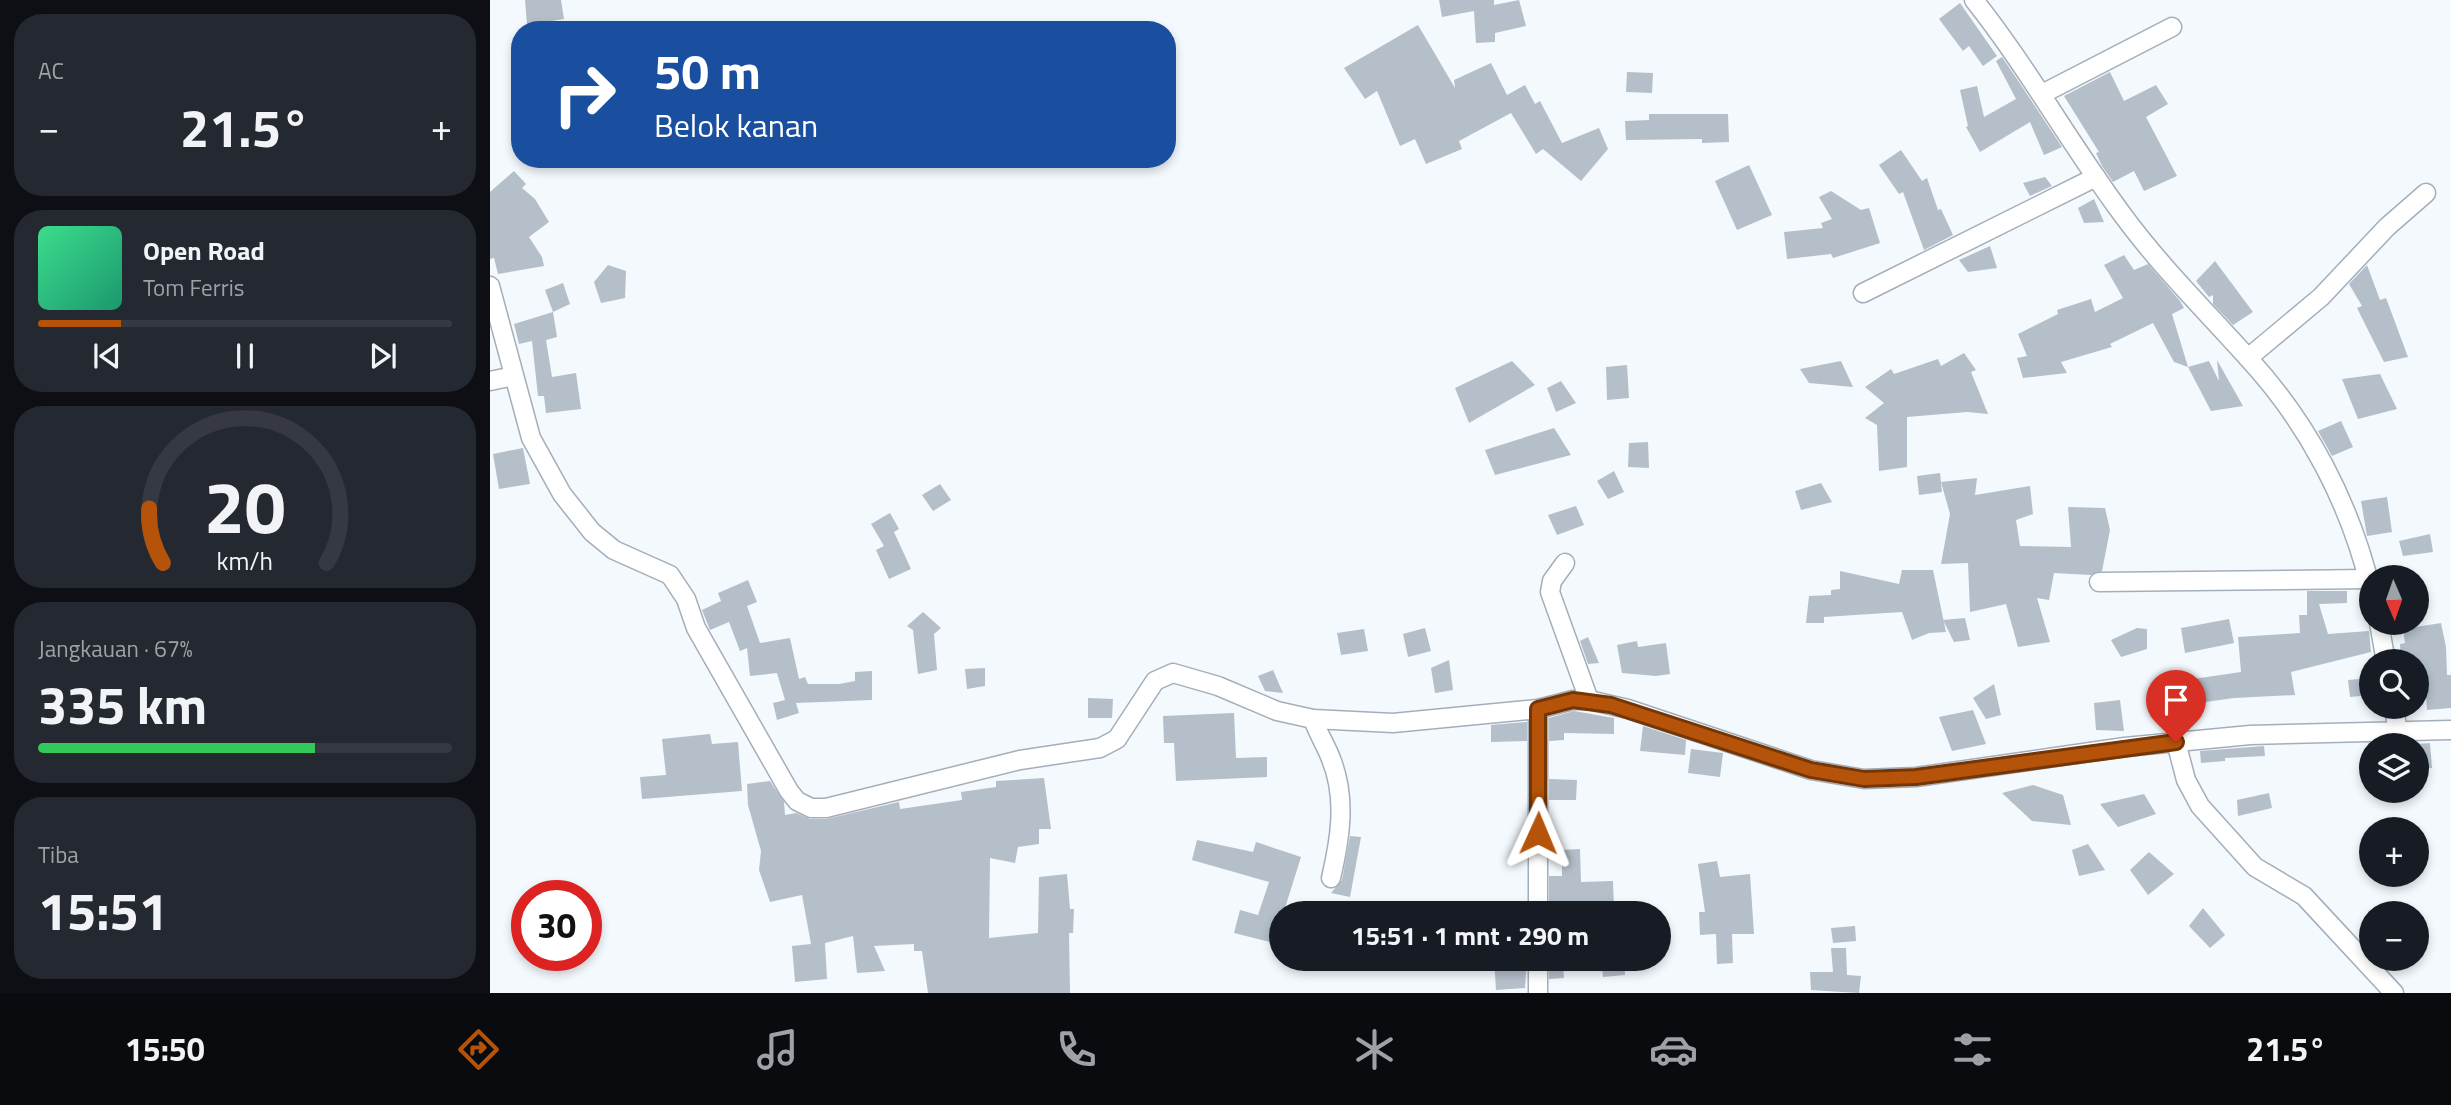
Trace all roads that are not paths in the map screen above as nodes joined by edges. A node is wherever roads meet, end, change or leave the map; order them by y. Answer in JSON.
{"nodes":[{"id":1,"x":1973,"y":0,"type":"edge"},
{"id":2,"x":2172,"y":27,"type":"dead end"},
{"id":3,"x":2042,"y":94,"type":"junction"},
{"id":4,"x":2096,"y":177,"type":"junction"},
{"id":5,"x":2426,"y":193,"type":"dead end"},
{"id":6,"x":490,"y":286,"type":"edge"},
{"id":7,"x":1863,"y":293,"type":"dead end"},
{"id":8,"x":2248,"y":358,"type":"junction"},
{"id":9,"x":514,"y":376,"type":"junction"},
{"id":10,"x":490,"y":381,"type":"edge"},
{"id":11,"x":1564,"y":563,"type":"dead end"},
{"id":12,"x":2365,"y":565,"type":"edge"},
{"id":13,"x":2099,"y":582,"type":"dead end"},
{"id":14,"x":2359,"y":584,"type":"edge"},
{"id":15,"x":1589,"y":700,"type":"junction"},
{"id":16,"x":1538,"y":709,"type":"junction"},
{"id":17,"x":1312,"y":719,"type":"junction"},
{"id":18,"x":2396,"y":719,"type":"edge"},
{"id":19,"x":2451,"y":730,"type":"edge"},
{"id":20,"x":2398,"y":733,"type":"joint"},
{"id":21,"x":2359,"y":734,"type":"edge"},
{"id":22,"x":2176,"y":742,"type":"junction"},
{"id":23,"x":1331,"y":878,"type":"dead end"},
{"id":24,"x":1538,"y":901,"type":"edge"},
{"id":25,"x":1538,"y":971,"type":"edge"},
{"id":26,"x":1538,"y":993,"type":"edge"},
{"id":27,"x":2393,"y":993,"type":"edge"}],
"edges":[{"from":1,"to":3,"type":"street"},
{"from":2,"to":3,"type":"street"},
{"from":3,"to":4,"type":"street"},
{"from":4,"to":7,"type":"street"},
{"from":4,"to":8,"type":"street"},
{"from":5,"to":8,"type":"street"},
{"from":6,"to":9,"type":"street"},
{"from":8,"to":12,"type":"street"},
{"from":9,"to":10,"type":"street"},
{"from":9,"to":17,"type":"street"},
{"from":11,"to":15,"type":"street"},
{"from":13,"to":14,"type":"street"},
{"from":15,"to":16,"type":"street"},
{"from":15,"to":22,"type":"street"},
{"from":16,"to":17,"type":"street"},
{"from":16,"to":24,"type":"street"},
{"from":17,"to":23,"type":"street"},
{"from":18,"to":20,"type":"street"},
{"from":19,"to":20,"type":"street"},
{"from":21,"to":22,"type":"street"},
{"from":22,"to":27,"type":"street"},
{"from":25,"to":26,"type":"street"}]}
